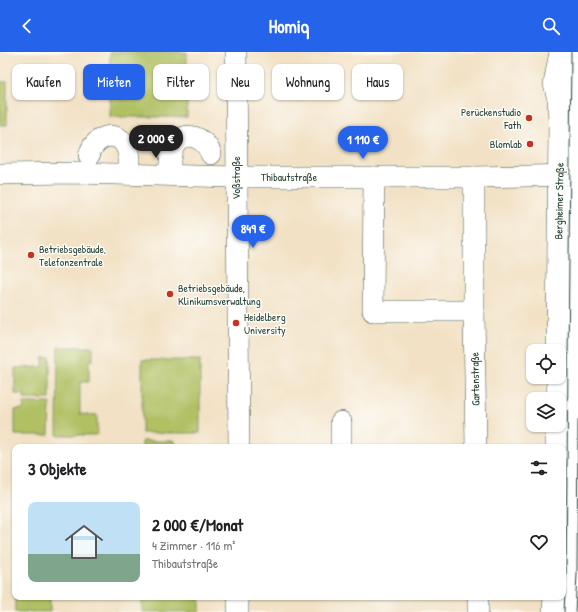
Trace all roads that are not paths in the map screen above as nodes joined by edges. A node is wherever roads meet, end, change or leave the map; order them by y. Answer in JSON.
{"nodes":[{"id":1,"x":236,"y":52,"type":"edge"},
{"id":2,"x":560,"y":52,"type":"edge"},
{"id":3,"x":575,"y":52,"type":"edge"},
{"id":4,"x":211,"y":154,"type":"dead end"},
{"id":5,"x":89,"y":156,"type":"dead end"},
{"id":6,"x":0,"y":174,"type":"edge"},
{"id":7,"x":128,"y":174,"type":"junction"},
{"id":8,"x":170,"y":175,"type":"junction"},
{"id":9,"x":571,"y":175,"type":"edge"},
{"id":10,"x":374,"y":176,"type":"junction"},
{"id":11,"x":236,"y":177,"type":"junction"},
{"id":12,"x":474,"y":177,"type":"junction"},
{"id":13,"x":474,"y":311,"type":"junction"},
{"id":14,"x":558,"y":344,"type":"edge"},
{"id":15,"x":341,"y":422,"type":"dead end"},
{"id":16,"x":556,"y":432,"type":"edge"},
{"id":17,"x":238,"y":444,"type":"edge"},
{"id":18,"x":340,"y":444,"type":"edge"},
{"id":19,"x":476,"y":444,"type":"edge"},
{"id":20,"x":556,"y":444,"type":"edge"},
{"id":21,"x":238,"y":600,"type":"edge"},
{"id":22,"x":478,"y":600,"type":"edge"},
{"id":23,"x":554,"y":600,"type":"edge"},
{"id":24,"x":238,"y":612,"type":"edge"},
{"id":25,"x":478,"y":612,"type":"edge"},
{"id":26,"x":553,"y":612,"type":"edge"},
{"id":27,"x":570,"y":612,"type":"edge"}],
"edges":[{"from":1,"to":11,"type":"street","name":"Voßstraße"},
{"from":2,"to":9,"type":"street","name":"Bergheimer Straße"},
{"from":3,"to":9,"type":"street"},
{"from":4,"to":8,"type":"street"},
{"from":5,"to":7,"type":"street"},
{"from":6,"to":7,"type":"street","name":"Thibautstraße"},
{"from":7,"to":8,"type":"street","name":"Thibautstraße"},
{"from":8,"to":11,"type":"street","name":"Thibautstraße"},
{"from":9,"to":12,"type":"street","name":"Thibautstraße"},
{"from":9,"to":14,"type":"street","name":"Bergheimer Straße"},
{"from":9,"to":27,"type":"street"},
{"from":10,"to":11,"type":"street","name":"Thibautstraße"},
{"from":10,"to":12,"type":"street","name":"Thibautstraße"},
{"from":10,"to":13,"type":"street"},
{"from":11,"to":17,"type":"street","name":"Voßstraße"},
{"from":12,"to":13,"type":"street","name":"Gartenstraße"},
{"from":13,"to":19,"type":"street","name":"Gartenstraße"},
{"from":15,"to":18,"type":"street"},
{"from":16,"to":20,"type":"street"},
{"from":21,"to":24,"type":"street"},
{"from":22,"to":25,"type":"street"},
{"from":23,"to":26,"type":"street"}]}
